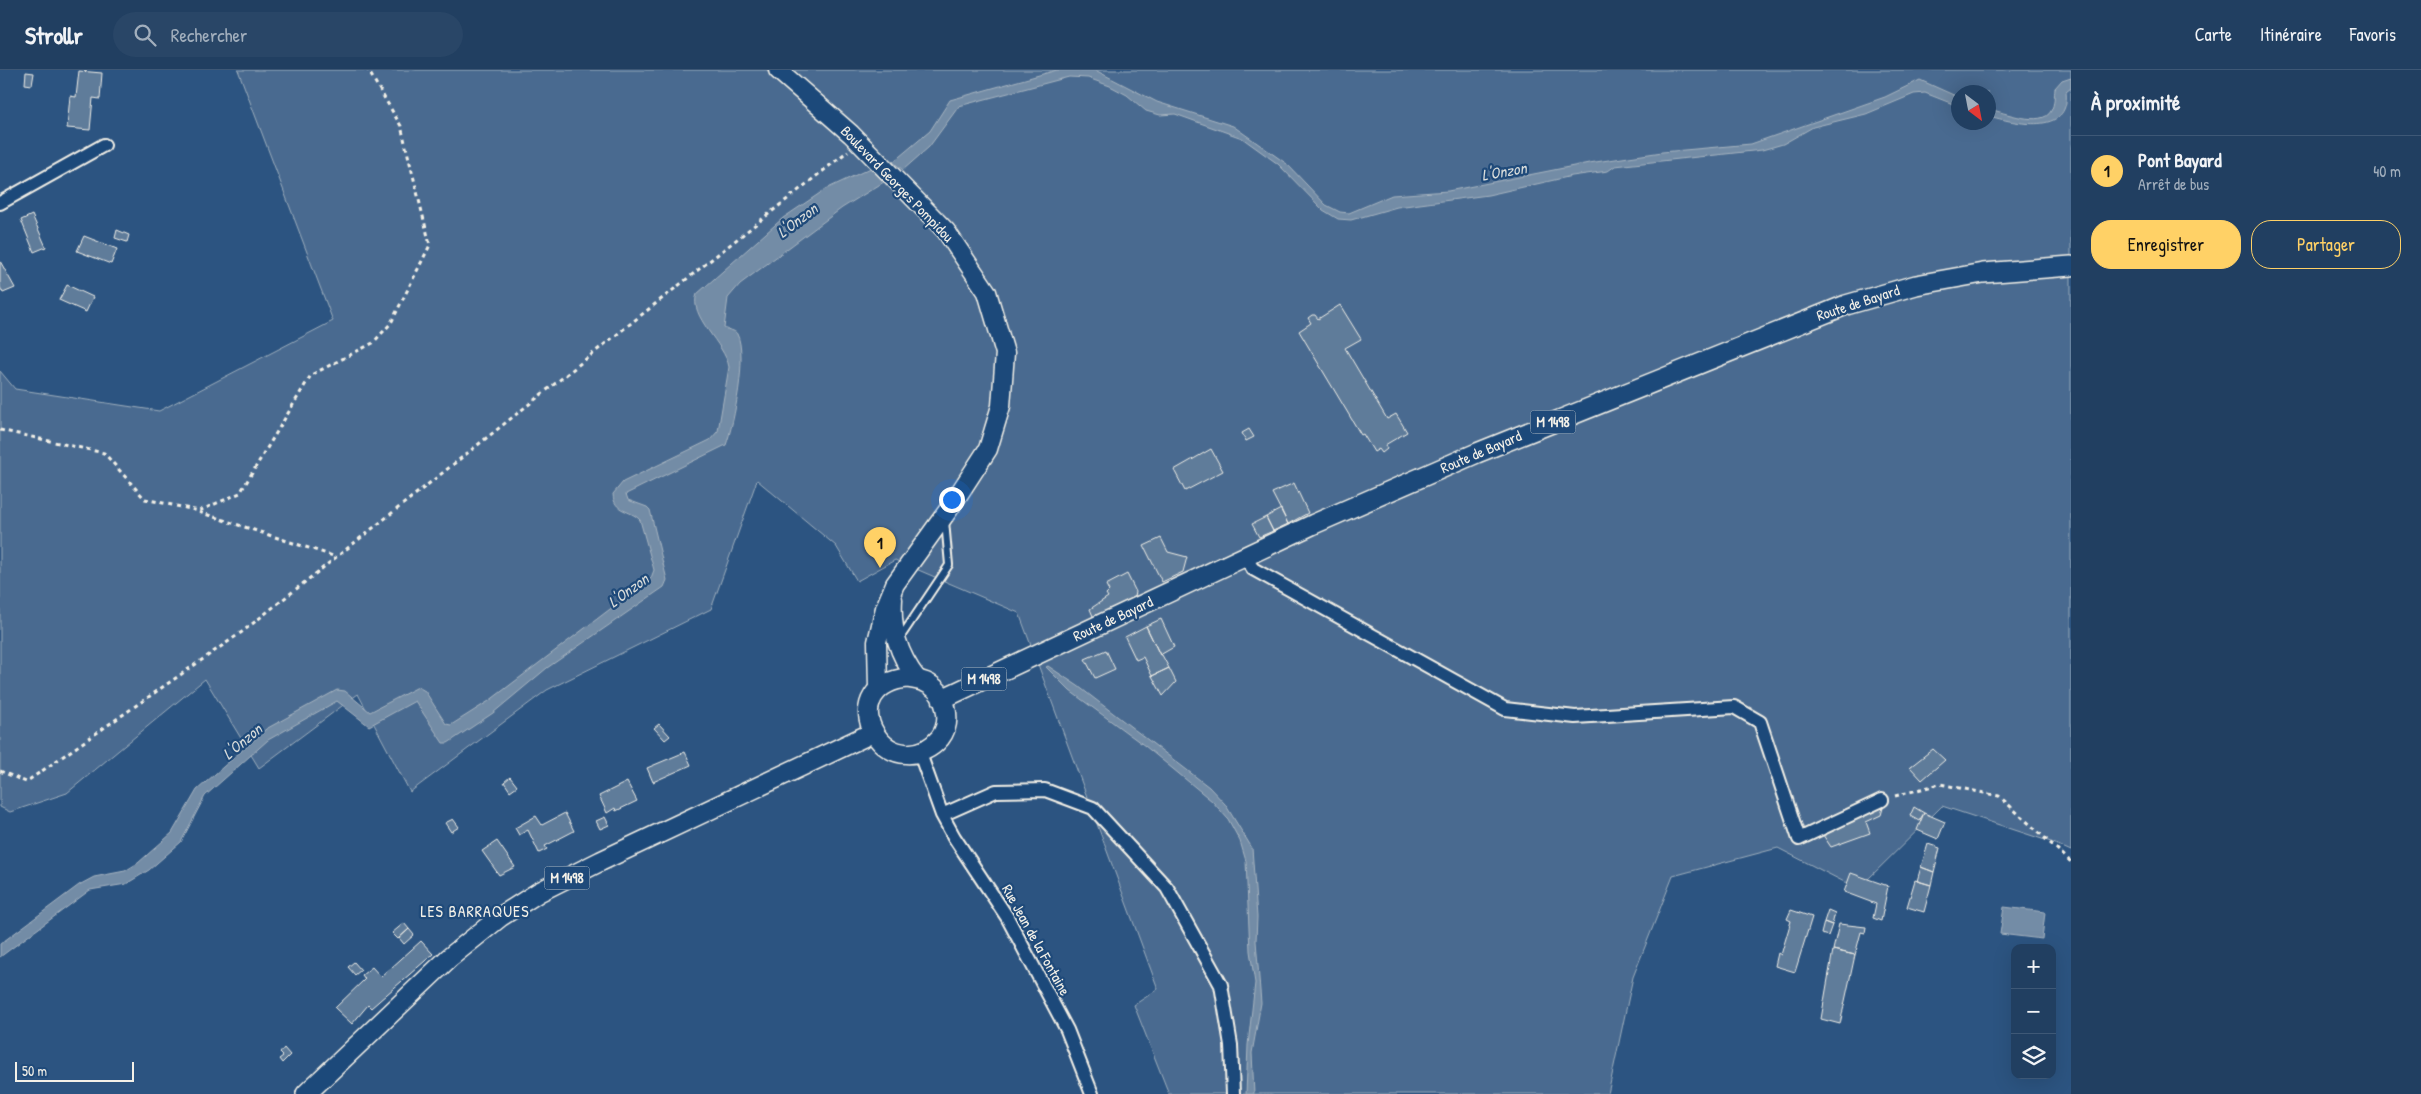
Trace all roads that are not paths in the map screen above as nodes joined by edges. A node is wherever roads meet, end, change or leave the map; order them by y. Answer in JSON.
{"nodes":[{"id":1,"x":778,"y":70,"type":"edge"},
{"id":2,"x":104,"y":145,"type":"dead end"},
{"id":3,"x":0,"y":202,"type":"edge"},
{"id":4,"x":2071,"y":266,"type":"edge"},
{"id":5,"x":947,"y":512,"type":"junction"},
{"id":6,"x":1245,"y":557,"type":"junction"},
{"id":7,"x":894,"y":584,"type":"junction"},
{"id":8,"x":896,"y":643,"type":"junction"},
{"id":9,"x":917,"y":679,"type":"junction"},
{"id":10,"x":878,"y":688,"type":"junction"},
{"id":11,"x":942,"y":699,"type":"junction"},
{"id":12,"x":874,"y":732,"type":"junction"},
{"id":13,"x":919,"y":751,"type":"junction"},
{"id":14,"x":1882,"y":800,"type":"road end"},
{"id":15,"x":942,"y":815,"type":"junction"},
{"id":16,"x":306,"y":1094,"type":"edge"},
{"id":17,"x":1092,"y":1094,"type":"edge"},
{"id":18,"x":1233,"y":1094,"type":"edge"}],
"edges":[{"from":1,"to":5,"type":"main road","name":"Boulevard Georges Pompidou"},
{"from":2,"to":3,"type":"street"},
{"from":4,"to":6,"type":"main road","name":"Route de Bayard","number":"M 1498"},
{"from":5,"to":7,"type":"main road","name":"Boulevard Georges Pompidou"},
{"from":5,"to":8,"type":"lane"},
{"from":6,"to":11,"type":"main road","name":"Route de Bayard","number":"M 1498"},
{"from":6,"to":14,"type":"street"},
{"from":7,"to":8,"type":"main road"},
{"from":7,"to":10,"type":"main road","name":"Boulevard Georges Pompidou"},
{"from":8,"to":9,"type":"main road"},
{"from":9,"to":10,"type":"main road"},
{"from":9,"to":11,"type":"main road","number":"M 1498"},
{"from":10,"to":12,"type":"main road","number":"M 1498"},
{"from":11,"to":13,"type":"main road","number":"M 1498"},
{"from":12,"to":13,"type":"main road","number":"M 1498"},
{"from":12,"to":16,"type":"main road","number":"M 1498"},
{"from":13,"to":15,"type":"street","name":"Rue Jean de la Fontaine"},
{"from":15,"to":17,"type":"street","name":"Rue Jean de la Fontaine"},
{"from":15,"to":18,"type":"street"}]}
